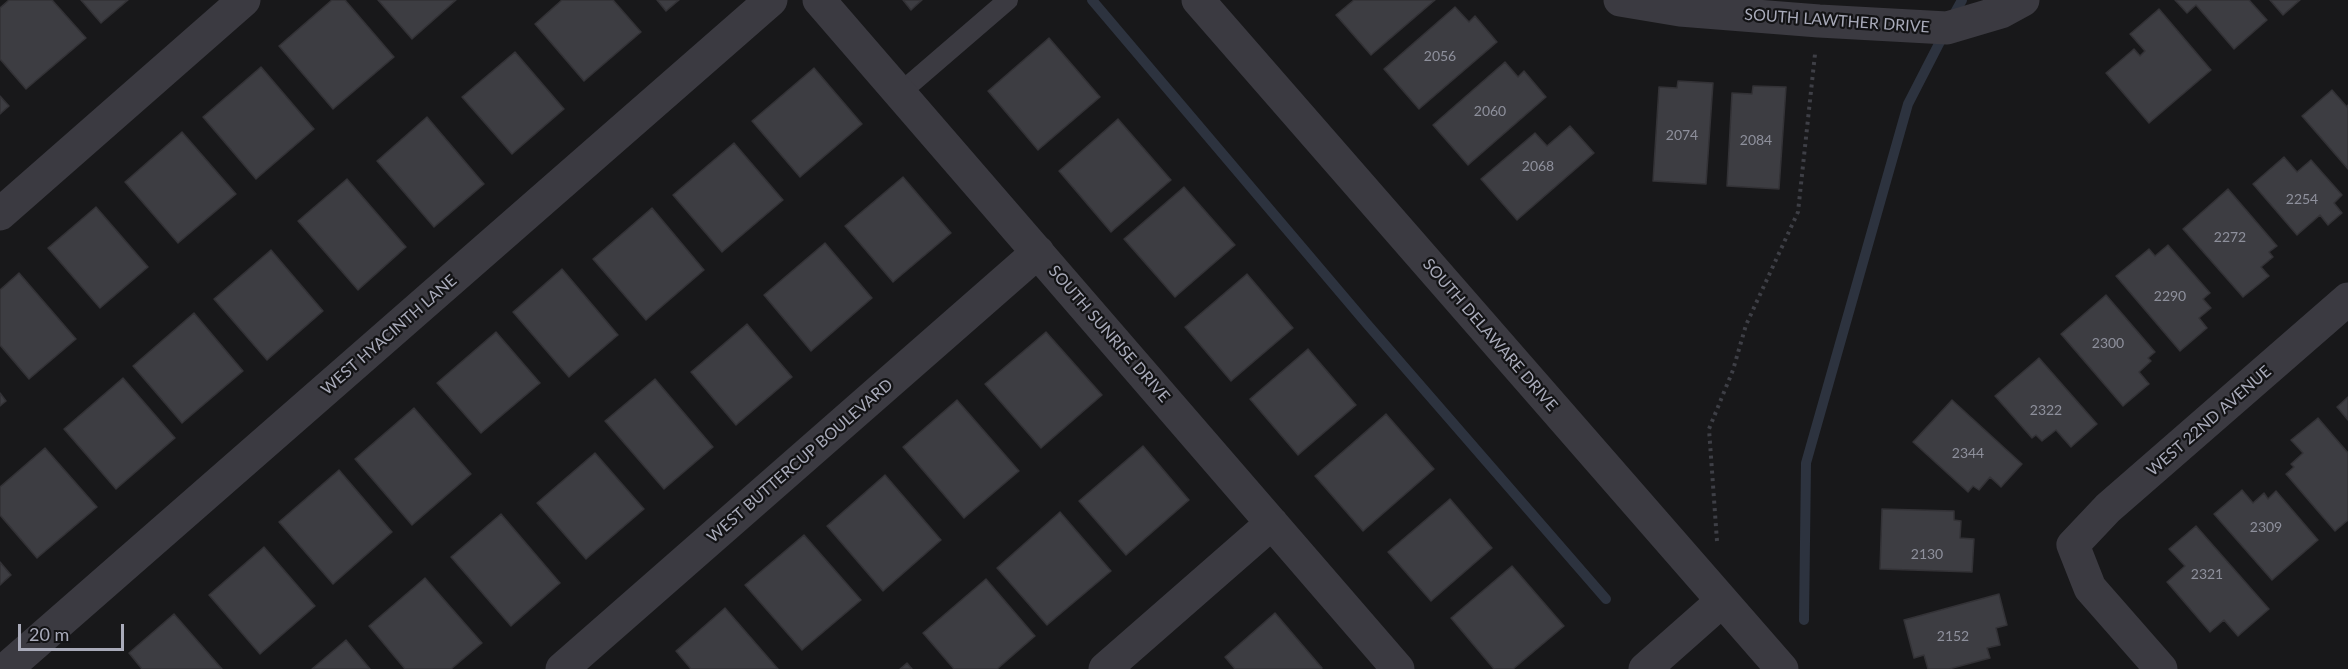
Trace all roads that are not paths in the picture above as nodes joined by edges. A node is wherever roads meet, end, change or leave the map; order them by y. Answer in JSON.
{"nodes":[{"id":1,"x":244,"y":0,"type":"edge"},
{"id":2,"x":771,"y":0,"type":"edge"},
{"id":3,"x":819,"y":0,"type":"edge"},
{"id":4,"x":1008,"y":0,"type":"edge"},
{"id":5,"x":1198,"y":0,"type":"edge"},
{"id":6,"x":1620,"y":0,"type":"edge"},
{"id":7,"x":2023,"y":0,"type":"edge"},
{"id":8,"x":1681,"y":5,"type":"edge"},
{"id":9,"x":900,"y":93,"type":"junction"},
{"id":10,"x":0,"y":214,"type":"edge"},
{"id":11,"x":1038,"y":252,"type":"junction"},
{"id":12,"x":2348,"y":299,"type":"edge"},
{"id":13,"x":1272,"y":523,"type":"junction"},
{"id":14,"x":1722,"y":601,"type":"junction"},
{"id":15,"x":6,"y":669,"type":"edge"},
{"id":16,"x":562,"y":669,"type":"edge"},
{"id":17,"x":1105,"y":669,"type":"edge"},
{"id":18,"x":1398,"y":669,"type":"edge"},
{"id":19,"x":1645,"y":669,"type":"edge"},
{"id":20,"x":1782,"y":669,"type":"edge"},
{"id":21,"x":2161,"y":669,"type":"edge"}],
"edges":[{"from":1,"to":10,"type":"street"},
{"from":2,"to":15,"type":"street","name":"WEST HYACINTH LANE"},
{"from":3,"to":9,"type":"street","name":"SOUTH SUNRISE DRIVE"},
{"from":4,"to":9,"type":"lane"},
{"from":5,"to":14,"type":"street","name":"SOUTH DELAWARE DRIVE"},
{"from":6,"to":8,"type":"street","name":"SOUTH LAWTHER DRIVE"},
{"from":7,"to":8,"type":"street","name":"SOUTH LAWTHER DRIVE"},
{"from":9,"to":11,"type":"street","name":"SOUTH SUNRISE DRIVE"},
{"from":11,"to":13,"type":"street","name":"SOUTH SUNRISE DRIVE"},
{"from":11,"to":16,"type":"street","name":"WEST BUTTERCUP BOULEVARD"},
{"from":12,"to":21,"type":"street","name":"WEST 22ND AVENUE"},
{"from":13,"to":17,"type":"street"},
{"from":13,"to":18,"type":"street","name":"SOUTH SUNRISE DRIVE"},
{"from":14,"to":19,"type":"street"},
{"from":14,"to":20,"type":"street","name":"SOUTH DELAWARE DRIVE"}]}
